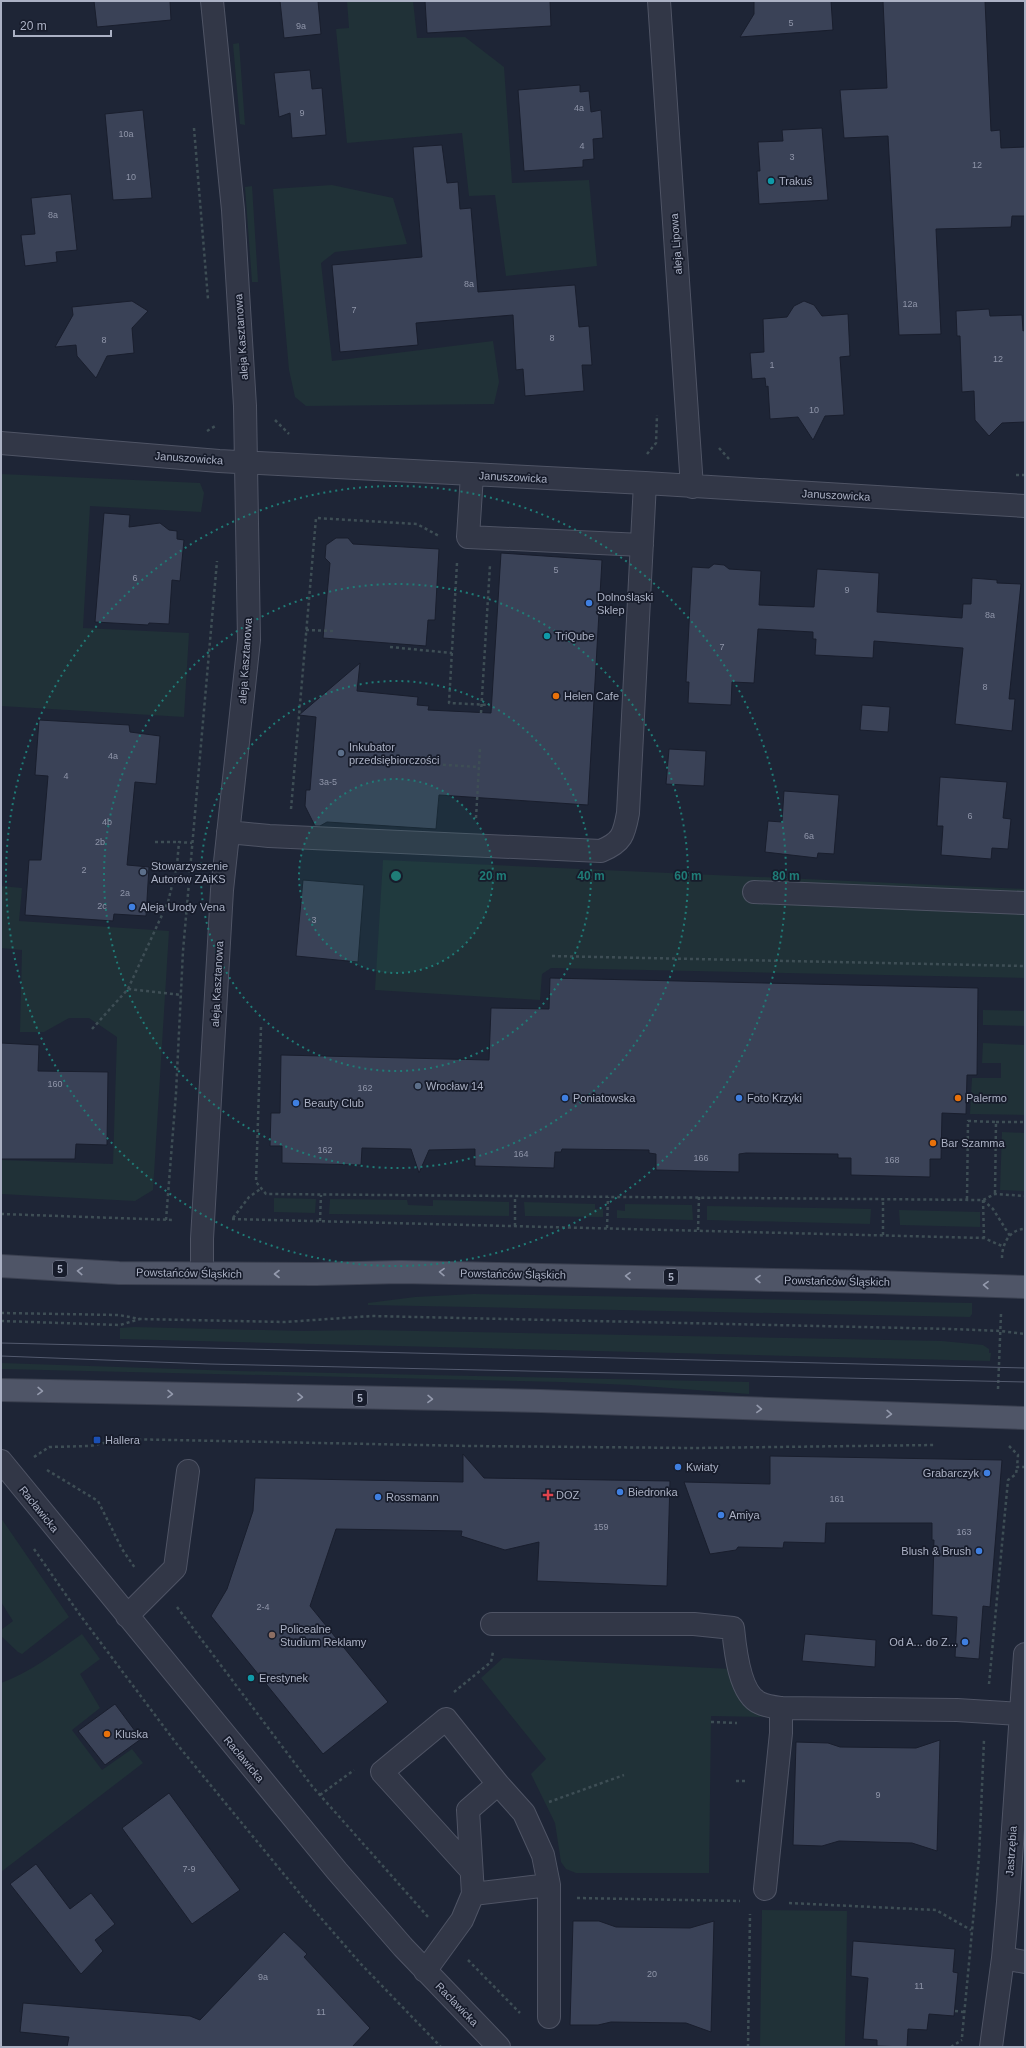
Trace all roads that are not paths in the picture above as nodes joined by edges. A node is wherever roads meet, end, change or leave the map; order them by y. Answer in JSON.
{"nodes":[{"id":1,"x":212,"y":1,"type":"edge"},
{"id":2,"x":659,"y":1,"type":"edge"},
{"id":3,"x":1,"y":443,"type":"edge"},
{"id":4,"x":246,"y":461,"type":"junction"},
{"id":5,"x":472,"y":475,"type":"junction"},
{"id":6,"x":645,"y":483,"type":"junction"},
{"id":7,"x":692,"y":487,"type":"junction"},
{"id":8,"x":1025,"y":506,"type":"edge"},
{"id":9,"x":642,"y":545,"type":"junction"},
{"id":10,"x":228,"y":832,"type":"junction"},
{"id":11,"x":754,"y":892,"type":"dead end"},
{"id":12,"x":1025,"y":903,"type":"edge"},
{"id":13,"x":1,"y":1266,"type":"edge"},
{"id":14,"x":202,"y":1273,"type":"junction"},
{"id":15,"x":1025,"y":1287,"type":"edge"},
{"id":16,"x":1,"y":1390,"type":"edge"},
{"id":17,"x":1025,"y":1418,"type":"edge"},
{"id":18,"x":6,"y":1467,"type":"edge"},
{"id":19,"x":188,"y":1471,"type":"dead end"},
{"id":20,"x":126,"y":1616,"type":"junction"},
{"id":21,"x":492,"y":1624,"type":"dead end"},
{"id":22,"x":1025,"y":1654,"type":"edge"},
{"id":23,"x":781,"y":1708,"type":"junction"},
{"id":24,"x":1020,"y":1714,"type":"junction"},
{"id":25,"x":498,"y":1784,"type":"junction"},
{"id":26,"x":470,"y":1869,"type":"junction"},
{"id":27,"x":549,"y":1885,"type":"junction"},
{"id":28,"x":765,"y":1889,"type":"dead end"},
{"id":29,"x":473,"y":1894,"type":"junction"},
{"id":30,"x":1003,"y":1958,"type":"junction"},
{"id":31,"x":1025,"y":1962,"type":"edge"},
{"id":32,"x":426,"y":1971,"type":"junction"},
{"id":33,"x":549,"y":2017,"type":"dead end"},
{"id":34,"x":500,"y":2047,"type":"edge"},
{"id":35,"x":991,"y":2047,"type":"edge"}],
"edges":[{"from":1,"to":4,"type":"street","name":"aleja Kasztanowa"},
{"from":2,"to":7,"type":"street","name":"aleja Lipowa"},
{"from":3,"to":4,"type":"street","name":"Januszowicka"},
{"from":4,"to":5,"type":"street","name":"Januszowicka"},
{"from":4,"to":10,"type":"street","name":"aleja Kasztanowa"},
{"from":5,"to":6,"type":"street","name":"Januszowicka"},
{"from":5,"to":9,"type":"street"},
{"from":6,"to":7,"type":"street","name":"Januszowicka"},
{"from":6,"to":9,"type":"street"},
{"from":7,"to":8,"type":"street","name":"Januszowicka"},
{"from":9,"to":10,"type":"street"},
{"from":10,"to":14,"type":"street","name":"aleja Kasztanowa"},
{"from":11,"to":12,"type":"street"},
{"from":14,"to":13,"type":"main road","name":"Powstańców Śląskich","number":"5","one_way":true},
{"from":15,"to":14,"type":"main road","name":"Powstańców Śląskich","number":"5","one_way":true},
{"from":16,"to":17,"type":"main road","number":"5","one_way":true},
{"from":18,"to":20,"type":"street","name":"Racławicka"},
{"from":19,"to":20,"type":"street"},
{"from":20,"to":32,"type":"street","name":"Racławicka"},
{"from":21,"to":23,"type":"street"},
{"from":22,"to":24,"type":"street","name":"Jastrzębia"},
{"from":23,"to":24,"type":"street"},
{"from":23,"to":28,"type":"street"},
{"from":24,"to":30,"type":"street","name":"Jastrzębia"},
{"from":25,"to":26,"type":"street"},
{"from":25,"to":26,"type":"street"},
{"from":25,"to":27,"type":"street"},
{"from":26,"to":29,"type":"street"},
{"from":27,"to":29,"type":"street"},
{"from":27,"to":33,"type":"street"},
{"from":29,"to":32,"type":"street"},
{"from":30,"to":31,"type":"street"},
{"from":30,"to":35,"type":"street","name":"Jastrzębia"},
{"from":32,"to":34,"type":"street","name":"Racławicka"}]}
